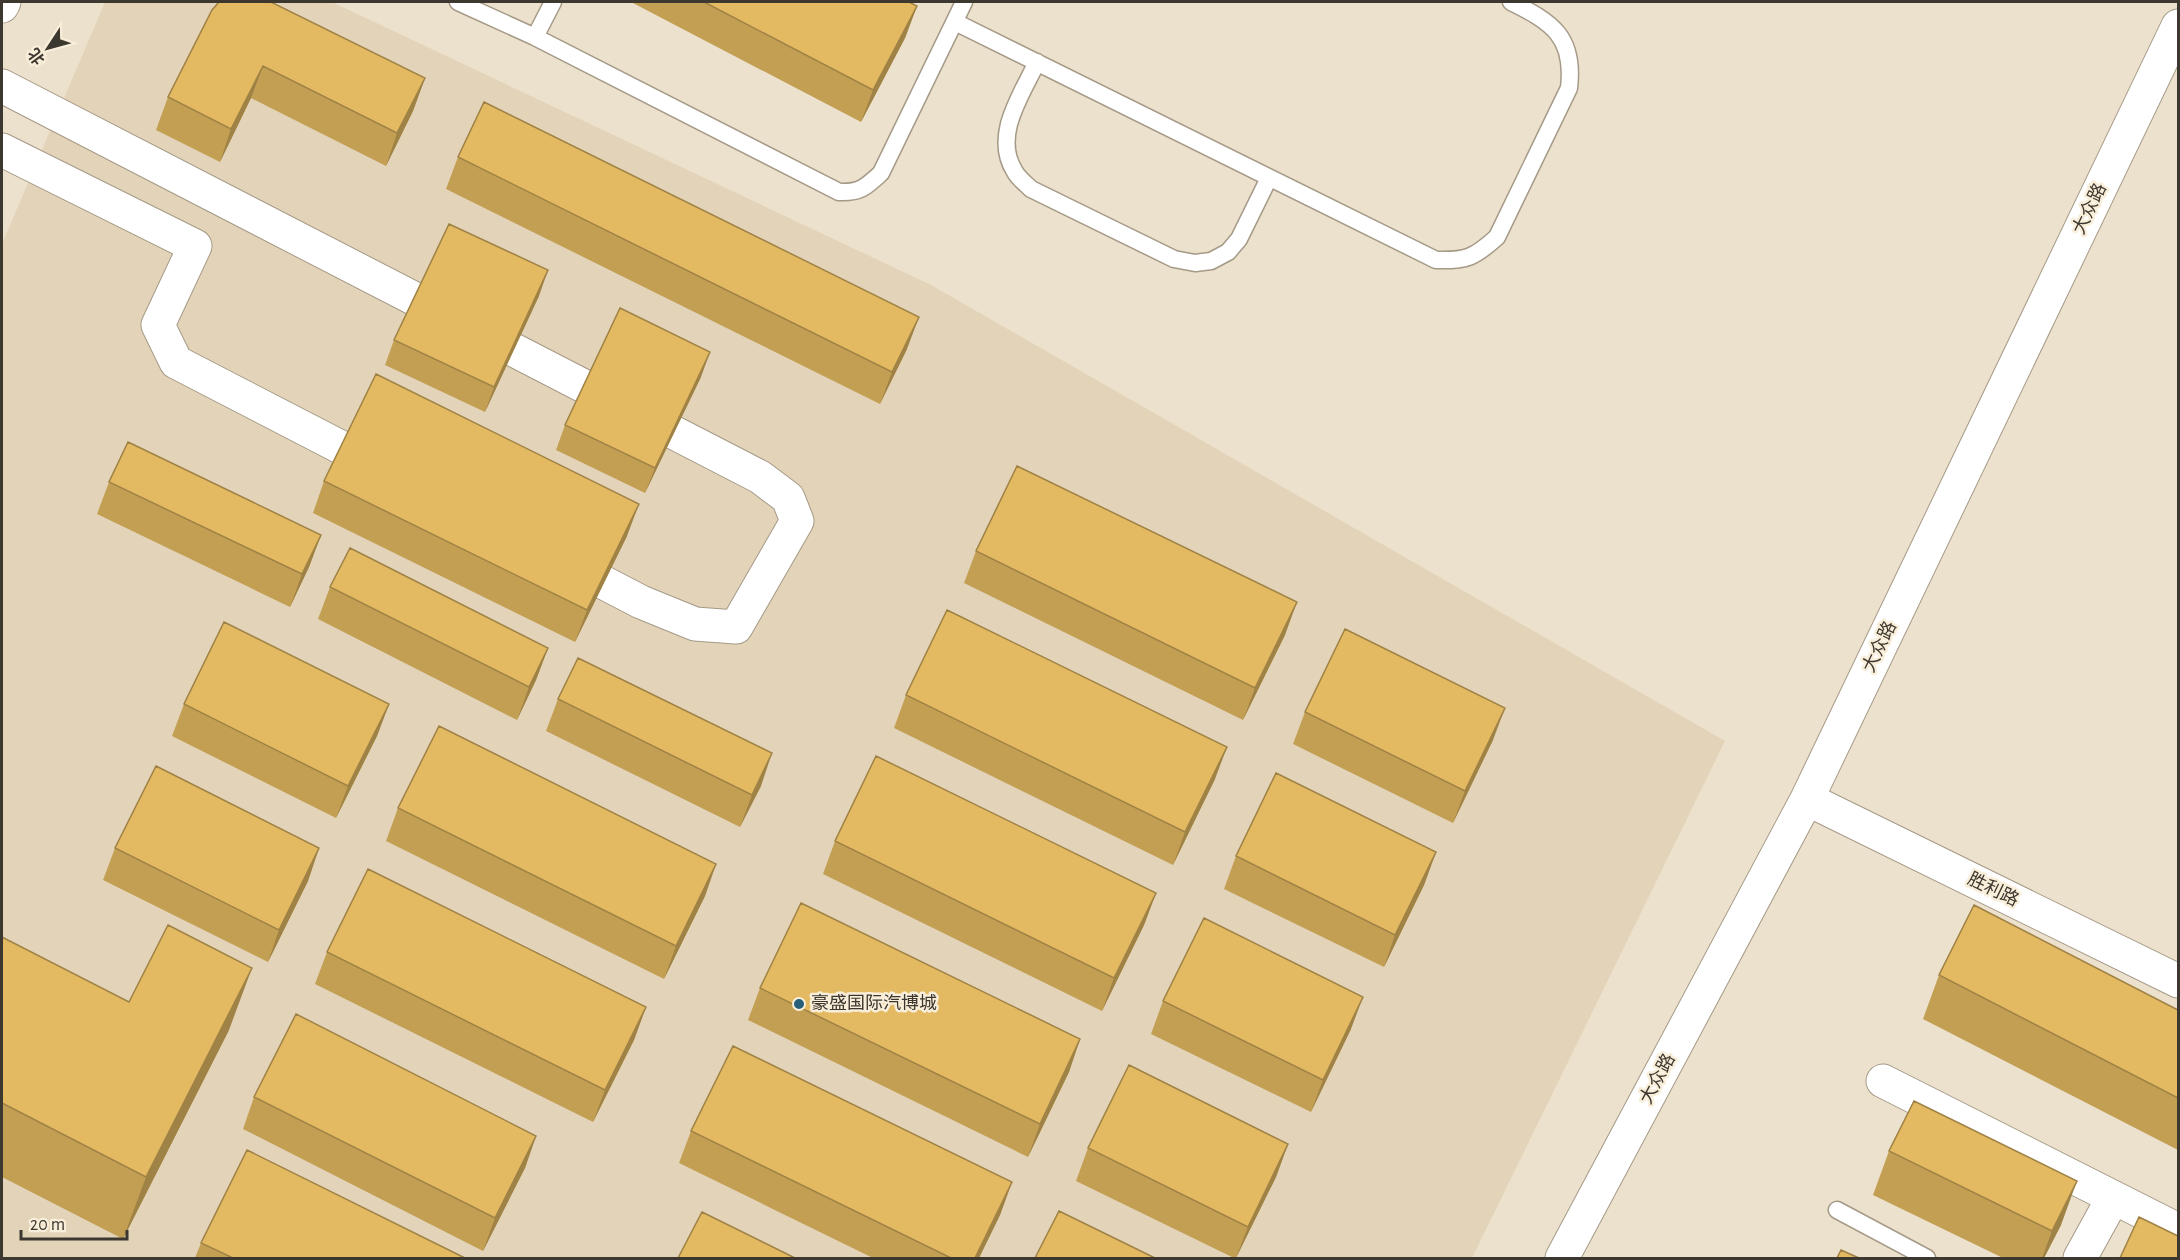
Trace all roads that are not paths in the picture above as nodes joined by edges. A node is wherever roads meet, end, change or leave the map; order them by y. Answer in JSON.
{"nodes":[{"id":1,"x":4,"y":2,"type":"edge"},
{"id":2,"x":458,"y":2,"type":"edge"},
{"id":3,"x":553,"y":2,"type":"edge"},
{"id":4,"x":964,"y":2,"type":"edge"},
{"id":5,"x":1511,"y":2,"type":"edge"},
{"id":6,"x":2,"y":6,"type":"edge"},
{"id":7,"x":955,"y":22,"type":"junction"},
{"id":8,"x":2178,"y":26,"type":"edge"},
{"id":9,"x":535,"y":37,"type":"junction"},
{"id":10,"x":1037,"y":62,"type":"junction"},
{"id":11,"x":2,"y":86,"type":"edge"},
{"id":12,"x":2,"y":150,"type":"edge"},
{"id":13,"x":1269,"y":178,"type":"junction"},
{"id":14,"x":408,"y":482,"type":"edge"},
{"id":15,"x":535,"y":547,"type":"edge"},
{"id":16,"x":1807,"y":799,"type":"junction"},
{"id":17,"x":2178,"y":981,"type":"edge"},
{"id":18,"x":1883,"y":1081,"type":"dead end"},
{"id":19,"x":2113,"y":1198,"type":"junction"},
{"id":20,"x":1837,"y":1210,"type":"dead end"},
{"id":21,"x":2178,"y":1230,"type":"edge"},
{"id":22,"x":1562,"y":1258,"type":"edge"},
{"id":23,"x":1927,"y":1258,"type":"edge"},
{"id":24,"x":2080,"y":1258,"type":"edge"}],
"edges":[{"from":1,"to":6,"type":"main road"},
{"from":2,"to":9,"type":"lane"},
{"from":3,"to":9,"type":"lane"},
{"from":4,"to":7,"type":"lane"},
{"from":5,"to":13,"type":"lane"},
{"from":7,"to":9,"type":"lane"},
{"from":7,"to":10,"type":"lane"},
{"from":8,"to":16,"type":"main road","name":"大众路"},
{"from":10,"to":13,"type":"lane"},
{"from":10,"to":13,"type":"lane"},
{"from":11,"to":15,"type":"main road"},
{"from":12,"to":14,"type":"main road"},
{"from":16,"to":17,"type":"main road","name":"胜利路"},
{"from":16,"to":22,"type":"main road","name":"大众路"},
{"from":18,"to":19,"type":"main road"},
{"from":19,"to":21,"type":"main road"},
{"from":19,"to":24,"type":"main road"},
{"from":20,"to":23,"type":"lane"}]}
